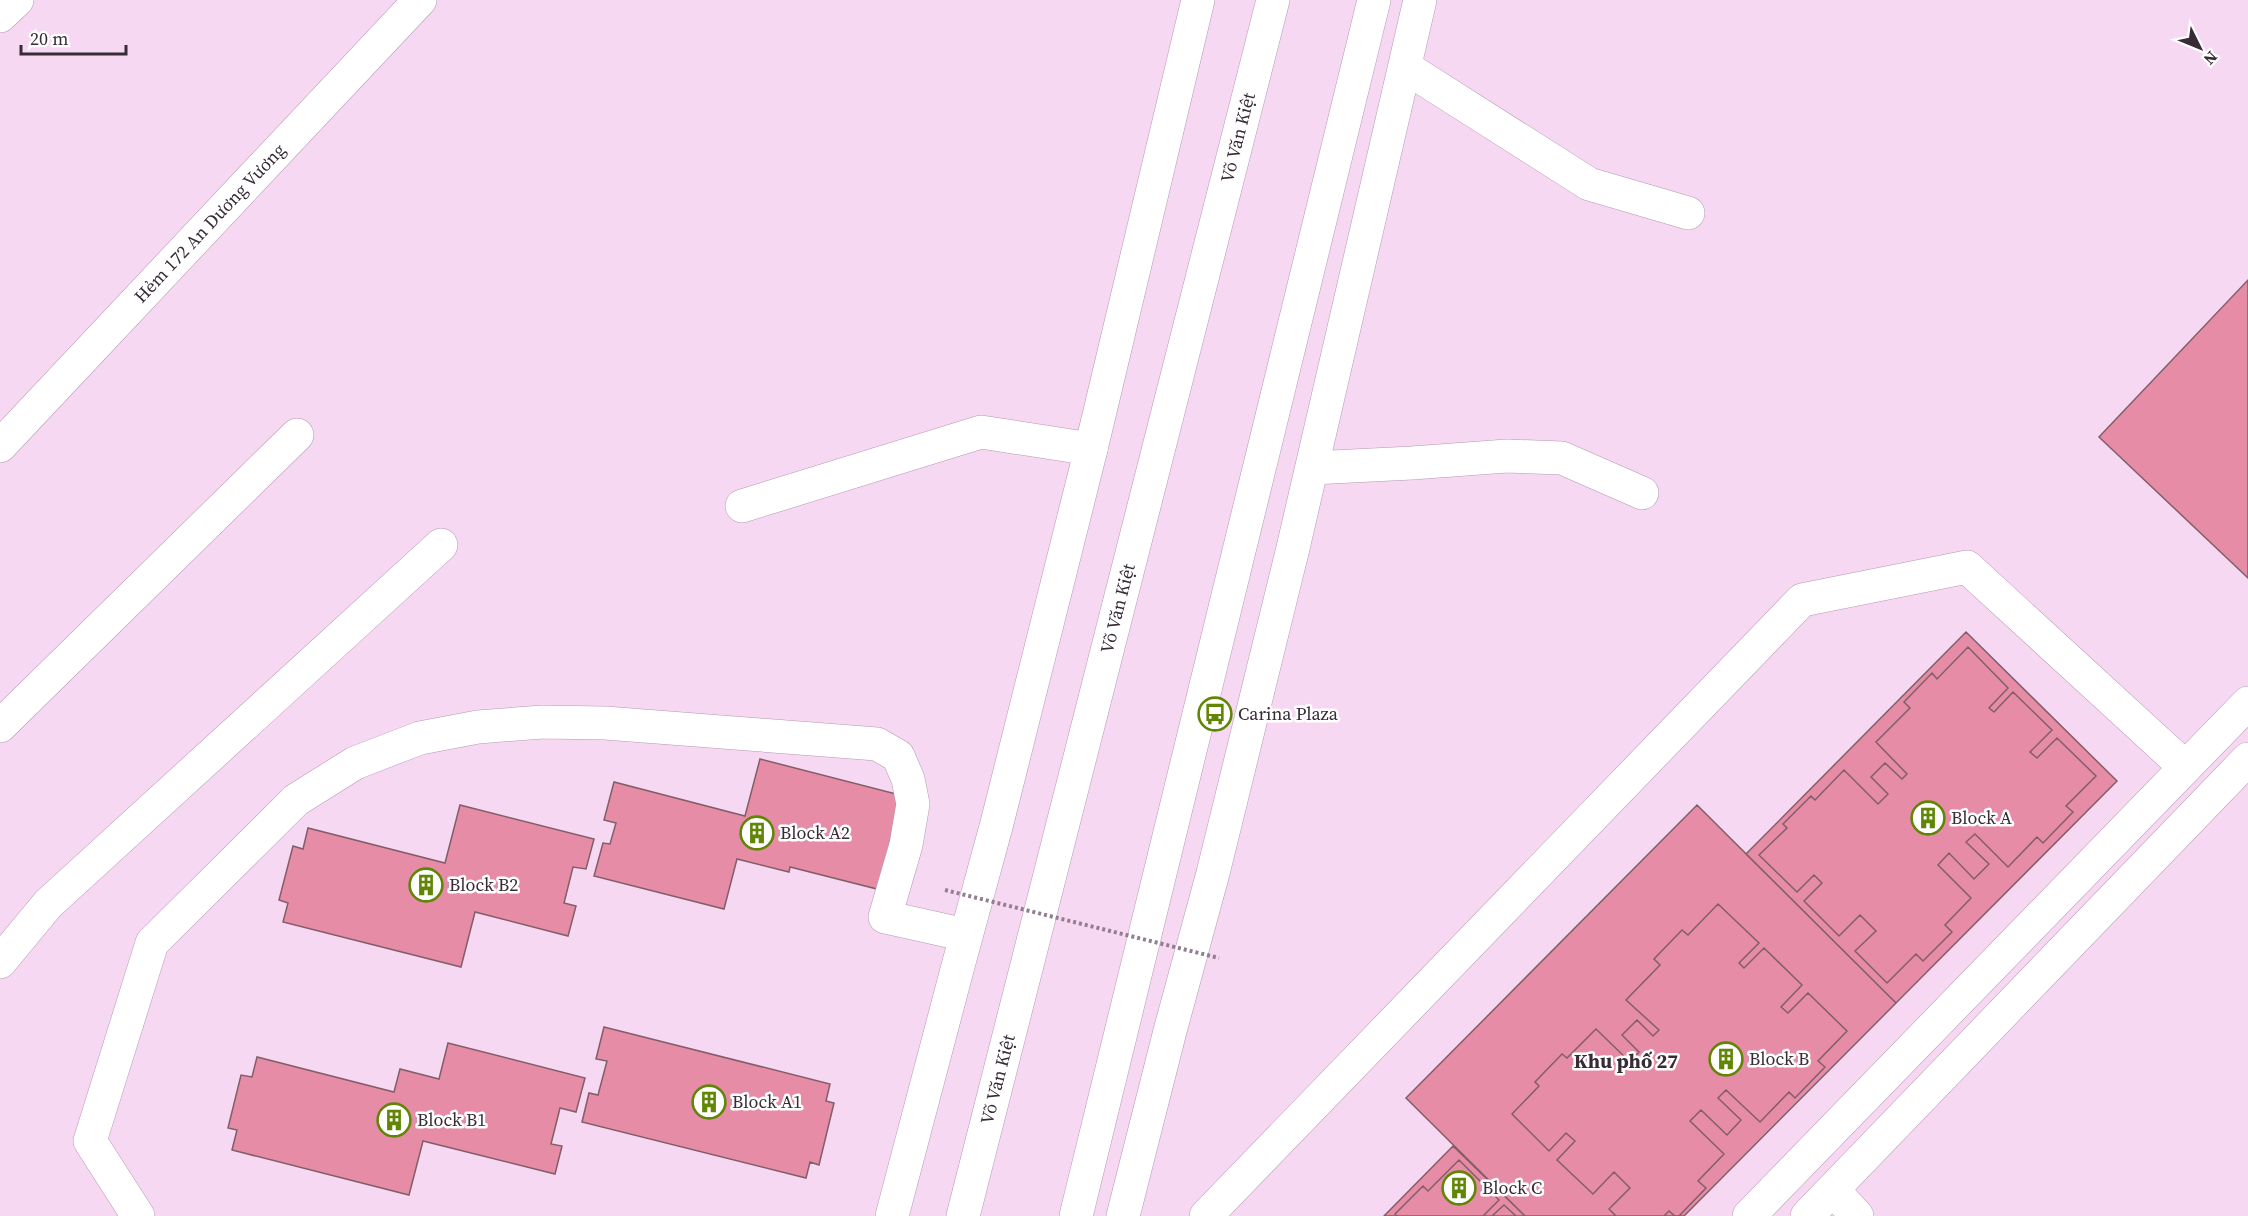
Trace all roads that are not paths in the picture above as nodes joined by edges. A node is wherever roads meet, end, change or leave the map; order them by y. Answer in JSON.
{"nodes":[{"id":1,"x":17,"y":0,"type":"edge"},
{"id":2,"x":420,"y":0,"type":"edge"},
{"id":3,"x":1197,"y":0,"type":"edge"},
{"id":4,"x":1273,"y":0,"type":"edge"},
{"id":5,"x":1374,"y":0,"type":"edge"},
{"id":6,"x":1420,"y":0,"type":"edge"},
{"id":7,"x":0,"y":16,"type":"edge"},
{"id":8,"x":1405,"y":67,"type":"junction"},
{"id":9,"x":1688,"y":213,"type":"dead end"},
{"id":10,"x":297,"y":435,"type":"dead end"},
{"id":11,"x":0,"y":446,"type":"edge"},
{"id":12,"x":1091,"y":449,"type":"junction"},
{"id":13,"x":1312,"y":468,"type":"junction"},
{"id":14,"x":1642,"y":494,"type":"dead end"},
{"id":15,"x":742,"y":506,"type":"dead end"},
{"id":16,"x":441,"y":544,"type":"dead end"},
{"id":17,"x":2248,"y":703,"type":"edge"},
{"id":18,"x":0,"y":726,"type":"edge"},
{"id":19,"x":2185,"y":767,"type":"junction"},
{"id":20,"x":2242,"y":778,"type":"edge"},
{"id":21,"x":966,"y":935,"type":"junction"},
{"id":22,"x":0,"y":962,"type":"edge"},
{"id":23,"x":1833,"y":1190,"type":"junction"},
{"id":24,"x":138,"y":1216,"type":"edge"},
{"id":25,"x":892,"y":1216,"type":"edge"},
{"id":26,"x":963,"y":1216,"type":"edge"},
{"id":27,"x":1076,"y":1216,"type":"edge"},
{"id":28,"x":1123,"y":1216,"type":"edge"},
{"id":29,"x":1206,"y":1216,"type":"edge"},
{"id":30,"x":1749,"y":1216,"type":"edge"},
{"id":31,"x":1807,"y":1216,"type":"edge"},
{"id":32,"x":1857,"y":1216,"type":"edge"}],
"edges":[{"from":1,"to":7,"type":"main road"},
{"from":2,"to":11,"type":"main road","name":"Hẻm 172 An Dương Vương"},
{"from":3,"to":12,"type":"main road"},
{"from":4,"to":26,"type":"main road","name":"Võ Văn Kiệt"},
{"from":5,"to":27,"type":"main road"},
{"from":6,"to":8,"type":"main road"},
{"from":8,"to":9,"type":"main road"},
{"from":8,"to":13,"type":"main road"},
{"from":10,"to":18,"type":"main road"},
{"from":12,"to":15,"type":"main road"},
{"from":12,"to":21,"type":"main road"},
{"from":13,"to":14,"type":"main road"},
{"from":13,"to":28,"type":"main road"},
{"from":16,"to":22,"type":"main road"},
{"from":17,"to":19,"type":"main road"},
{"from":19,"to":29,"type":"main road"},
{"from":19,"to":30,"type":"main road"},
{"from":20,"to":23,"type":"main road"},
{"from":21,"to":24,"type":"main road"},
{"from":21,"to":25,"type":"main road"},
{"from":23,"to":31,"type":"main road"},
{"from":23,"to":32,"type":"main road"}]}
